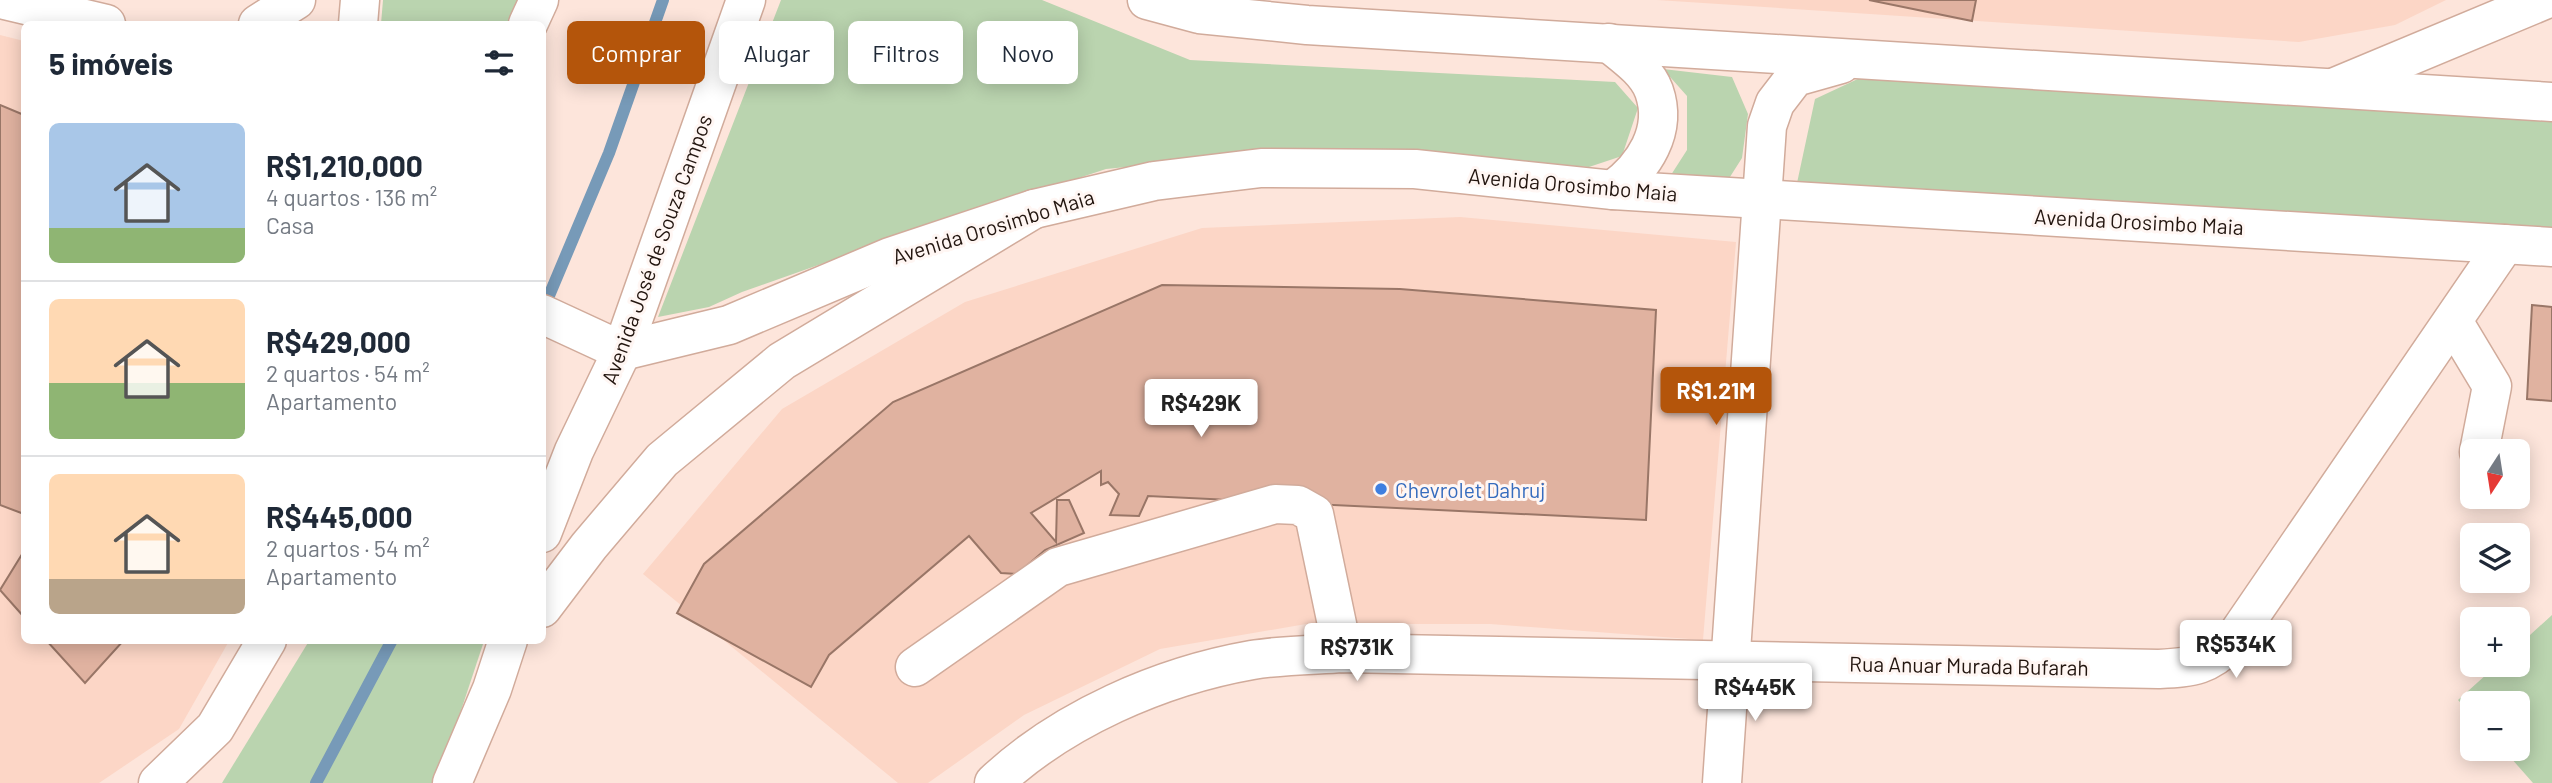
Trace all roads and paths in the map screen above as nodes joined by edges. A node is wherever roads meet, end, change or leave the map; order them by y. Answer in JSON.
{"nodes":[{"id":1,"x":5,"y":0,"type":"edge"},
{"id":2,"x":296,"y":0,"type":"edge"},
{"id":3,"x":360,"y":0,"type":"edge"},
{"id":4,"x":539,"y":0,"type":"edge"},
{"id":5,"x":746,"y":0,"type":"edge"},
{"id":6,"x":1147,"y":0,"type":"edge"},
{"id":7,"x":2544,"y":0,"type":"edge"},
{"id":8,"x":93,"y":21,"type":"edge"},
{"id":9,"x":263,"y":21,"type":"edge"},
{"id":10,"x":358,"y":21,"type":"edge"},
{"id":11,"x":529,"y":21,"type":"edge"},
{"id":12,"x":1609,"y":43,"type":"junction"},
{"id":13,"x":1863,"y":58,"type":"junction"},
{"id":14,"x":2333,"y":88,"type":"junction"},
{"id":15,"x":2552,"y":102,"type":"edge"},
{"id":16,"x":1613,"y":190,"type":"junction"},
{"id":17,"x":1762,"y":199,"type":"junction"},
{"id":18,"x":1034,"y":209,"type":"junction"},
{"id":19,"x":2505,"y":244,"type":"junction"},
{"id":20,"x":2552,"y":247,"type":"edge"},
{"id":21,"x":546,"y":316,"type":"edge"},
{"id":22,"x":2452,"y":321,"type":"junction"},
{"id":23,"x":622,"y":351,"type":"junction"},
{"id":24,"x":2482,"y":439,"type":"edge"},
{"id":25,"x":546,"y":523,"type":"edge"},
{"id":26,"x":546,"y":603,"type":"edge"},
{"id":27,"x":265,"y":644,"type":"edge"},
{"id":28,"x":507,"y":644,"type":"edge"},
{"id":29,"x":517,"y":644,"type":"edge"},
{"id":30,"x":1343,"y":653,"type":"junction"},
{"id":31,"x":1729,"y":659,"type":"junction"},
{"id":32,"x":915,"y":667,"type":"dead end"},
{"id":33,"x":492,"y":690,"type":"junction"},
{"id":34,"x":158,"y":783,"type":"edge"},
{"id":35,"x":452,"y":783,"type":"edge"},
{"id":36,"x":995,"y":783,"type":"edge"},
{"id":37,"x":1722,"y":783,"type":"edge"}],
"edges":[{"from":1,"to":8,"type":"main road"},
{"from":2,"to":9,"type":"main road"},
{"from":3,"to":10,"type":"main road"},
{"from":4,"to":11,"type":"main road"},
{"from":5,"to":23,"type":"main road","name":"Avenida José de Souza Campos"},
{"from":6,"to":12,"type":"main road"},
{"from":7,"to":14,"type":"main road"},
{"from":12,"to":13,"type":"main road"},
{"from":12,"to":16,"type":"main road"},
{"from":13,"to":14,"type":"main road"},
{"from":13,"to":17,"type":"main road"},
{"from":14,"to":15,"type":"main road"},
{"from":16,"to":17,"type":"main road","name":"Avenida Orosimbo Maia"},
{"from":16,"to":18,"type":"main road","name":"Avenida Orosimbo Maia"},
{"from":17,"to":19,"type":"main road","name":"Avenida Orosimbo Maia"},
{"from":17,"to":31,"type":"main road"},
{"from":18,"to":23,"type":"main road","name":"Avenida Orosimbo Maia"},
{"from":18,"to":26,"type":"main road"},
{"from":19,"to":20,"type":"main road","name":"Avenida Orosimbo Maia"},
{"from":19,"to":22,"type":"main road","name":"Rua Anuar Murada Bufarah"},
{"from":21,"to":23,"type":"main road"},
{"from":22,"to":24,"type":"main road"},
{"from":22,"to":31,"type":"main road","name":"Rua Anuar Murada Bufarah"},
{"from":23,"to":25,"type":"main road","name":"Avenida José de Souza Campos"},
{"from":27,"to":34,"type":"main road"},
{"from":28,"to":33,"type":"main road"},
{"from":29,"to":33,"type":"main road"},
{"from":30,"to":31,"type":"main road","name":"Rua Anuar Murada Bufarah"},
{"from":30,"to":32,"type":"main road"},
{"from":30,"to":36,"type":"main road","name":"Rua Anuar Murada Bufarah"},
{"from":31,"to":37,"type":"main road"},
{"from":33,"to":35,"type":"main road"}]}
